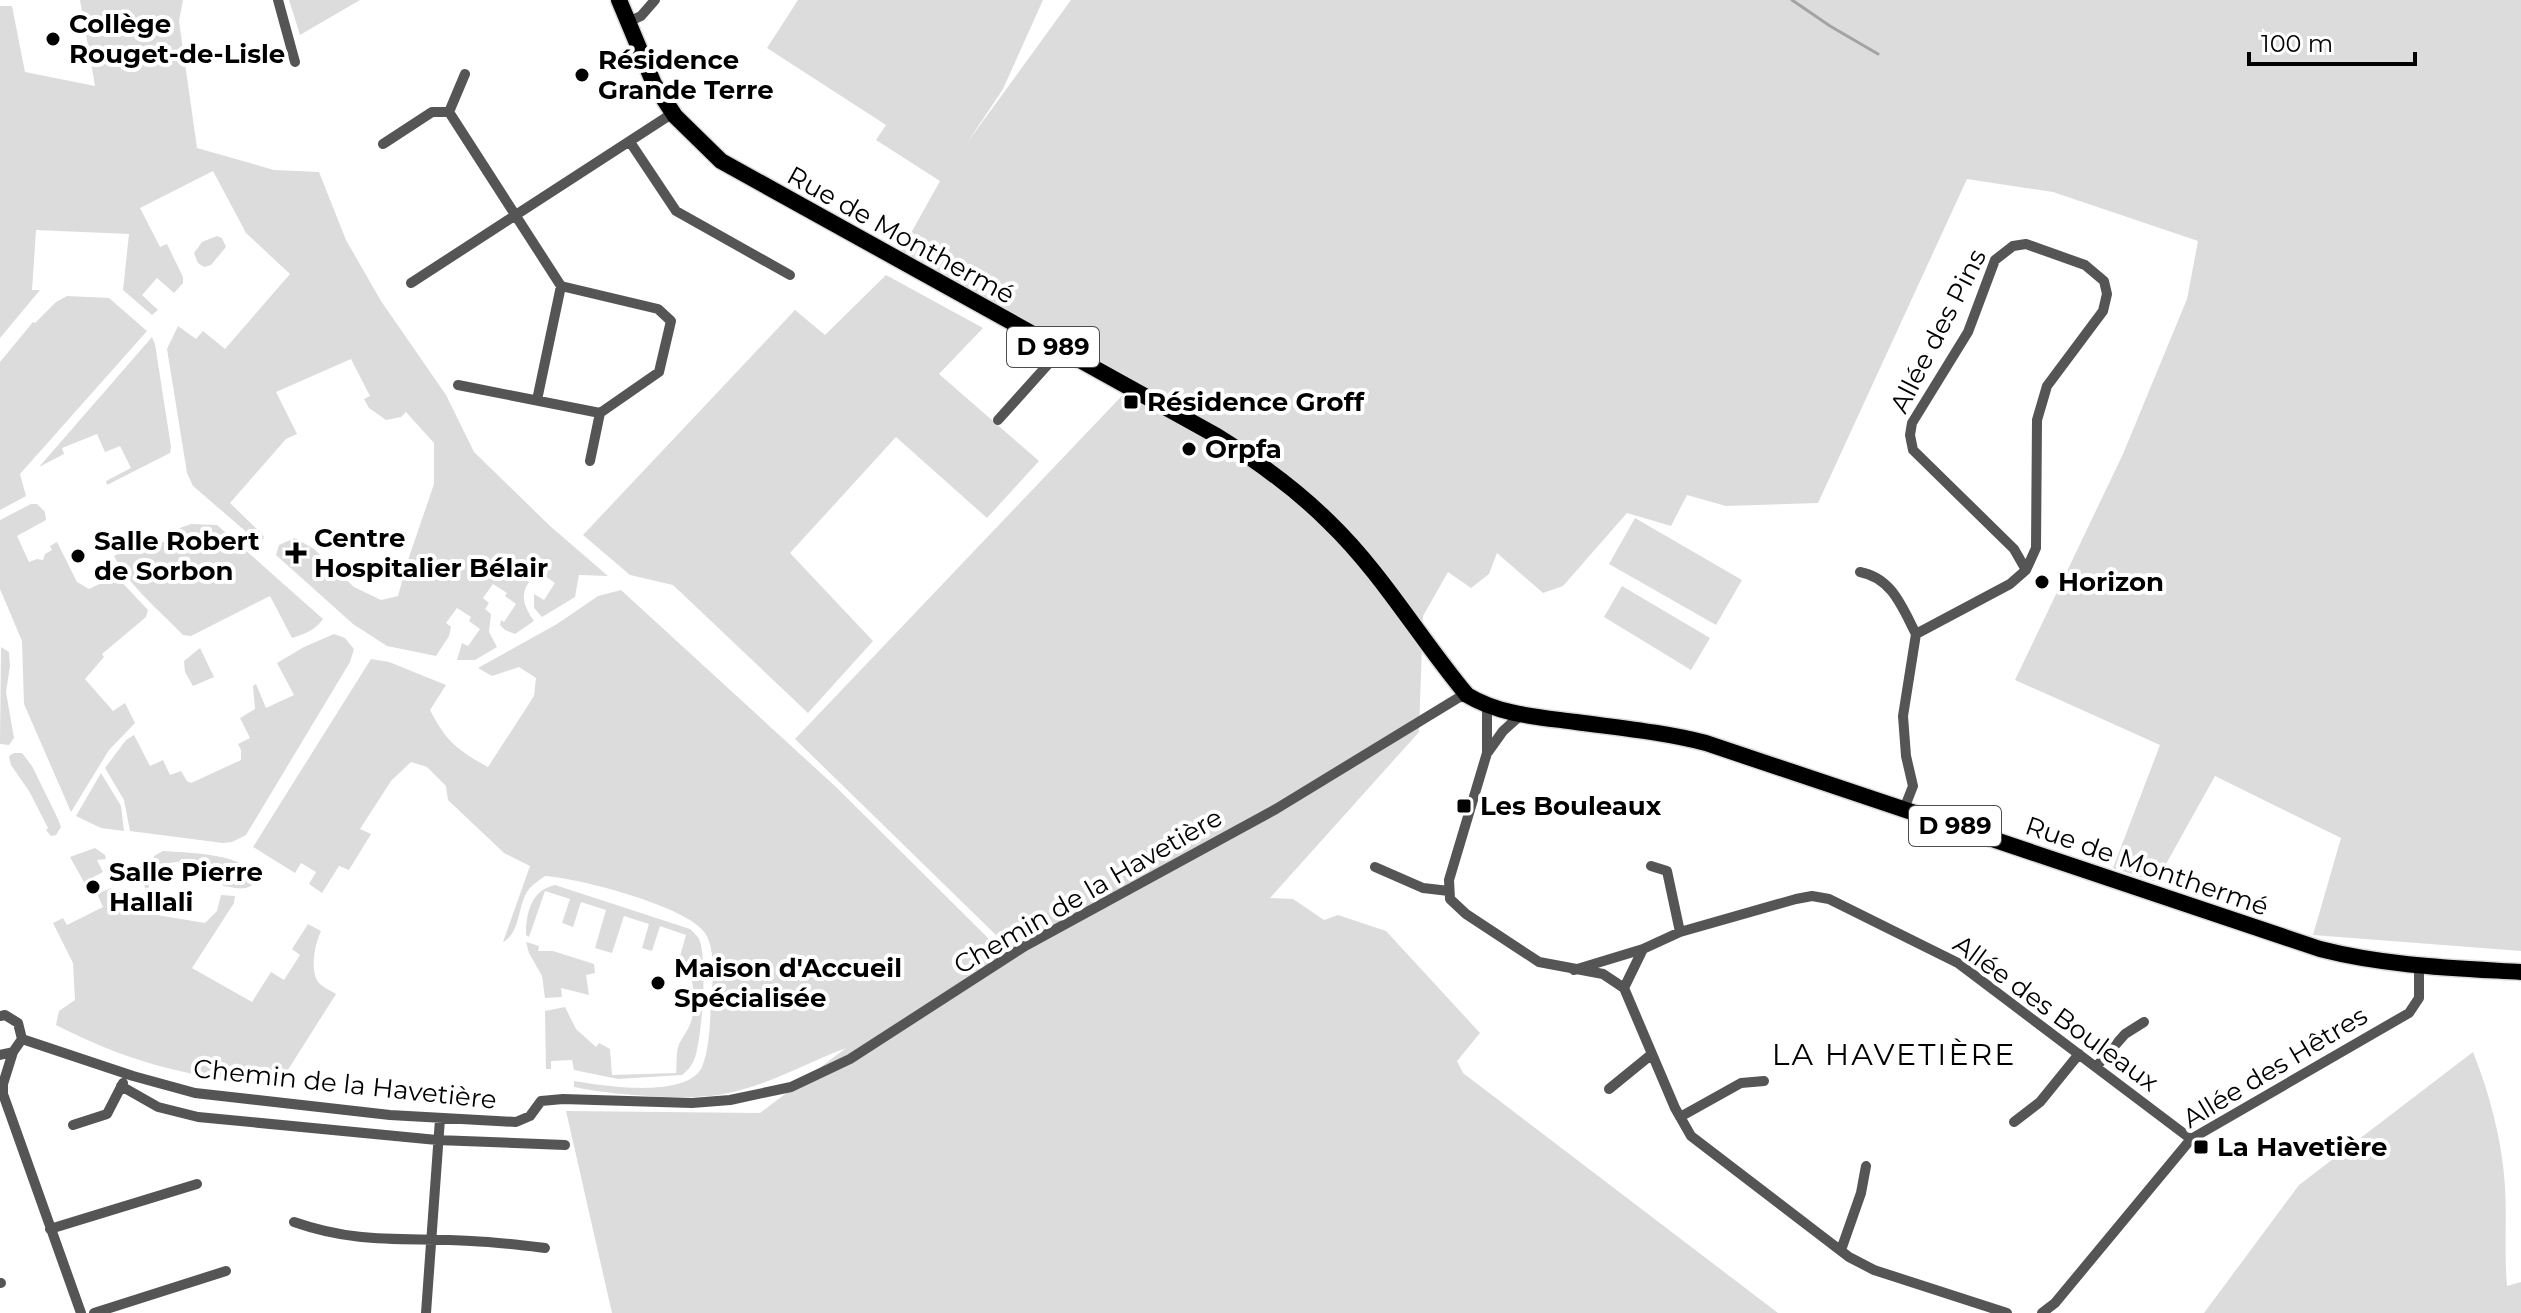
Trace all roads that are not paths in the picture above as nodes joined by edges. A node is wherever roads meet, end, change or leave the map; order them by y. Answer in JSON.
{"nodes":[{"id":1,"x":278,"y":0,"type":"edge"},
{"id":2,"x":619,"y":0,"type":"edge"},
{"id":3,"x":655,"y":0,"type":"edge"},
{"id":4,"x":628,"y":22,"type":"junction"},
{"id":5,"x":295,"y":62,"type":"dead end"},
{"id":6,"x":465,"y":74,"type":"dead end"},
{"id":7,"x":449,"y":112,"type":"junction"},
{"id":8,"x":673,"y":113,"type":"junction"},
{"id":9,"x":630,"y":142,"type":"junction"},
{"id":10,"x":383,"y":144,"type":"dead end"},
{"id":11,"x":516,"y":216,"type":"junction"},
{"id":12,"x":790,"y":275,"type":"dead end"},
{"id":13,"x":411,"y":283,"type":"dead end"},
{"id":14,"x":561,"y":286,"type":"junction"},
{"id":15,"x":1060,"y":351,"type":"junction"},
{"id":16,"x":458,"y":385,"type":"dead end"},
{"id":17,"x":537,"y":400,"type":"junction"},
{"id":18,"x":600,"y":413,"type":"junction"},
{"id":19,"x":998,"y":420,"type":"dead end"},
{"id":20,"x":590,"y":461,"type":"dead end"},
{"id":21,"x":2026,"y":570,"type":"junction"},
{"id":22,"x":1860,"y":572,"type":"dead end"},
{"id":23,"x":1916,"y":634,"type":"junction"},
{"id":24,"x":1467,"y":695,"type":"junction"},
{"id":25,"x":1487,"y":707,"type":"junction"},
{"id":26,"x":1523,"y":713,"type":"junction"},
{"id":27,"x":1487,"y":753,"type":"junction"},
{"id":28,"x":1904,"y":809,"type":"junction"},
{"id":29,"x":1651,"y":866,"type":"dead end"},
{"id":30,"x":1375,"y":867,"type":"dead end"},
{"id":31,"x":1449,"y":891,"type":"junction"},
{"id":32,"x":1680,"y":932,"type":"junction"},
{"id":33,"x":1643,"y":949,"type":"junction"},
{"id":34,"x":2419,"y":966,"type":"junction"},
{"id":35,"x":1574,"y":970,"type":"junction"},
{"id":36,"x":2521,"y":972,"type":"edge"},
{"id":37,"x":1624,"y":988,"type":"junction"},
{"id":38,"x":2,"y":1015,"type":"edge"},
{"id":39,"x":2144,"y":1022,"type":"dead end"},
{"id":40,"x":22,"y":1039,"type":"junction"},
{"id":41,"x":13,"y":1052,"type":"junction"},
{"id":42,"x":1652,"y":1054,"type":"junction"},
{"id":43,"x":2079,"y":1054,"type":"junction"},
{"id":44,"x":0,"y":1055,"type":"edge"},
{"id":45,"x":2096,"y":1067,"type":"junction"},
{"id":46,"x":127,"y":1074,"type":"junction"},
{"id":47,"x":1,"y":1081,"type":"edge"},
{"id":48,"x":1764,"y":1081,"type":"dead end"},
{"id":49,"x":121,"y":1086,"type":"junction"},
{"id":50,"x":1609,"y":1089,"type":"dead end"},
{"id":51,"x":1680,"y":1117,"type":"junction"},
{"id":52,"x":440,"y":1119,"type":"junction"},
{"id":53,"x":2014,"y":1122,"type":"dead end"},
{"id":54,"x":73,"y":1125,"type":"dead end"},
{"id":55,"x":2191,"y":1139,"type":"junction"},
{"id":56,"x":437,"y":1140,"type":"junction"},
{"id":57,"x":565,"y":1145,"type":"dead end"},
{"id":58,"x":1866,"y":1166,"type":"dead end"},
{"id":59,"x":197,"y":1184,"type":"dead end"},
{"id":60,"x":294,"y":1222,"type":"dead end"},
{"id":61,"x":50,"y":1229,"type":"junction"},
{"id":62,"x":432,"y":1240,"type":"junction"},
{"id":63,"x":545,"y":1248,"type":"dead end"},
{"id":64,"x":1841,"y":1250,"type":"junction"},
{"id":65,"x":226,"y":1271,"type":"dead end"},
{"id":66,"x":81,"y":1313,"type":"edge"},
{"id":67,"x":94,"y":1313,"type":"edge"},
{"id":68,"x":426,"y":1313,"type":"edge"},
{"id":69,"x":2007,"y":1313,"type":"edge"},
{"id":70,"x":2042,"y":1313,"type":"edge"}],
"edges":[{"from":1,"to":5,"type":"street"},
{"from":2,"to":4,"type":"main road","name":"Rue de Monthermé","number":"D 989"},
{"from":3,"to":4,"type":"street"},
{"from":4,"to":8,"type":"main road","name":"Rue de Monthermé","number":"D 989"},
{"from":6,"to":7,"type":"street"},
{"from":7,"to":10,"type":"street"},
{"from":7,"to":11,"type":"street"},
{"from":8,"to":9,"type":"street"},
{"from":8,"to":15,"type":"main road","name":"Rue de Monthermé","number":"D 989"},
{"from":9,"to":11,"type":"street"},
{"from":9,"to":12,"type":"street"},
{"from":11,"to":13,"type":"street"},
{"from":11,"to":14,"type":"street"},
{"from":14,"to":17,"type":"street"},
{"from":14,"to":18,"type":"street"},
{"from":15,"to":19,"type":"street"},
{"from":15,"to":24,"type":"main road","name":"Rue de Monthermé","number":"D 989"},
{"from":16,"to":17,"type":"street"},
{"from":17,"to":18,"type":"street"},
{"from":18,"to":20,"type":"street"},
{"from":21,"to":21,"type":"street","name":"Allée des Pins"},
{"from":21,"to":23,"type":"street"},
{"from":22,"to":23,"type":"street"},
{"from":23,"to":28,"type":"street"},
{"from":24,"to":25,"type":"main road","name":"Rue de Monthermé","number":"D 989"},
{"from":24,"to":52,"type":"street","name":"Chemin de la Havetière"},
{"from":25,"to":26,"type":"main road","name":"Rue de Monthermé","number":"D 989"},
{"from":25,"to":27,"type":"street"},
{"from":26,"to":27,"type":"street"},
{"from":26,"to":28,"type":"main road","name":"Rue de Monthermé","number":"D 989"},
{"from":27,"to":31,"type":"street"},
{"from":28,"to":34,"type":"main road","name":"Rue de Monthermé","number":"D 989"},
{"from":29,"to":32,"type":"street"},
{"from":30,"to":31,"type":"street"},
{"from":31,"to":35,"type":"street"},
{"from":32,"to":33,"type":"street","name":"Allée des Bouleaux"},
{"from":32,"to":43,"type":"street","name":"Allée des Bouleaux"},
{"from":33,"to":35,"type":"street","name":"Allée des Bouleaux"},
{"from":33,"to":37,"type":"street"},
{"from":34,"to":36,"type":"main road","number":"D 989"},
{"from":34,"to":55,"type":"street","name":"Allée des Hêtres"},
{"from":35,"to":37,"type":"street"},
{"from":37,"to":42,"type":"street"},
{"from":38,"to":40,"type":"street"},
{"from":39,"to":45,"type":"street"},
{"from":40,"to":41,"type":"street"},
{"from":40,"to":46,"type":"street","name":"Chemin de la Havetière"},
{"from":41,"to":44,"type":"street"},
{"from":41,"to":47,"type":"street"},
{"from":42,"to":50,"type":"street"},
{"from":42,"to":51,"type":"street"},
{"from":43,"to":45,"type":"street","name":"Allée des Bouleaux"},
{"from":43,"to":53,"type":"street"},
{"from":45,"to":55,"type":"street","name":"Allée des Bouleaux"},
{"from":46,"to":49,"type":"street"},
{"from":46,"to":52,"type":"street","name":"Chemin de la Havetière"},
{"from":47,"to":61,"type":"street"},
{"from":48,"to":51,"type":"street"},
{"from":49,"to":54,"type":"street"},
{"from":49,"to":56,"type":"street"},
{"from":51,"to":64,"type":"street"},
{"from":52,"to":56,"type":"street"},
{"from":55,"to":70,"type":"street","name":"Allée des Hêtres"},
{"from":56,"to":57,"type":"street"},
{"from":56,"to":62,"type":"street"},
{"from":58,"to":64,"type":"street"},
{"from":59,"to":61,"type":"street"},
{"from":60,"to":62,"type":"street"},
{"from":61,"to":66,"type":"street"},
{"from":62,"to":63,"type":"street"},
{"from":62,"to":68,"type":"street"},
{"from":64,"to":69,"type":"street"},
{"from":65,"to":67,"type":"street"}]}
